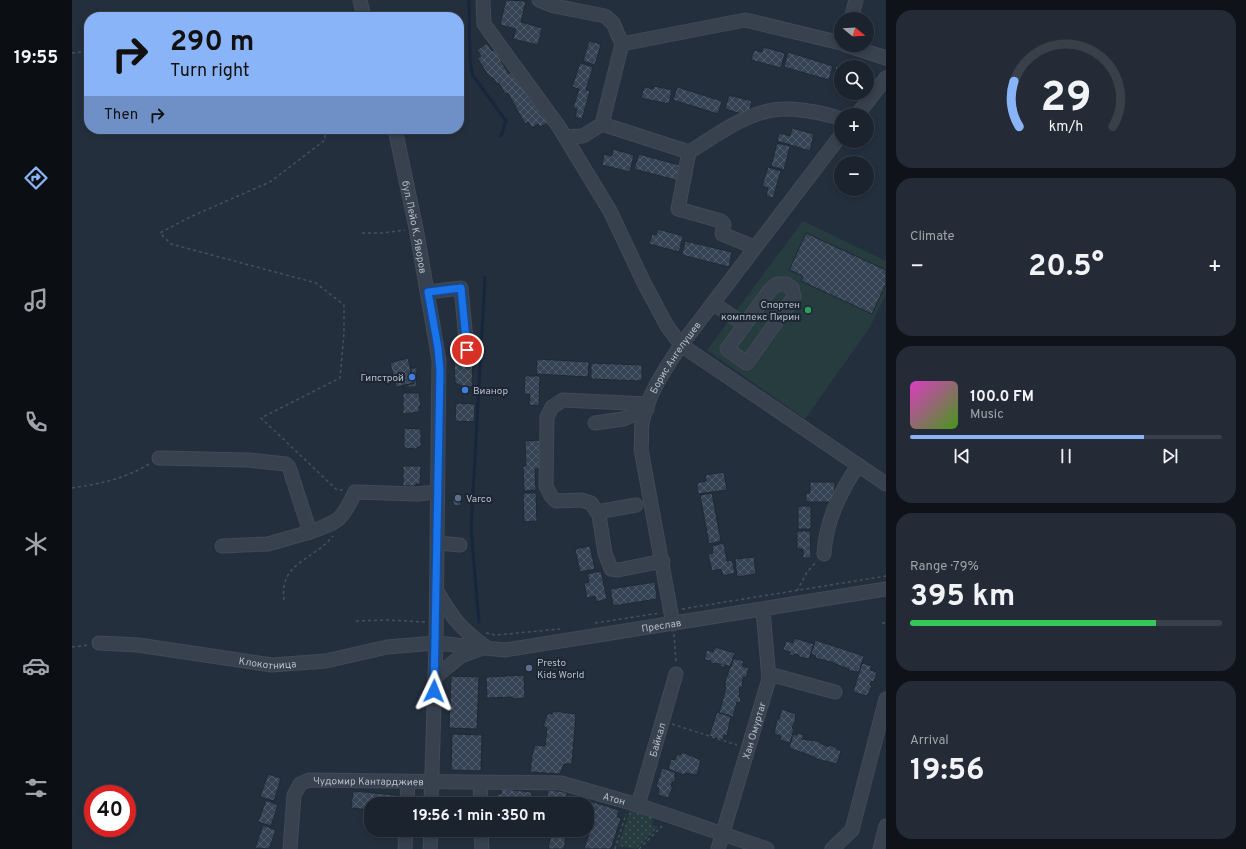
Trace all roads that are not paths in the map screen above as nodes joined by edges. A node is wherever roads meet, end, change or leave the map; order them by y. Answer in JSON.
{"nodes":[{"id":1,"x":360,"y":0,"type":"edge"},
{"id":2,"x":483,"y":0,"type":"edge"},
{"id":3,"x":539,"y":0,"type":"edge"},
{"id":4,"x":856,"y":0,"type":"edge"},
{"id":5,"x":363,"y":12,"type":"edge"},
{"id":6,"x":853,"y":12,"type":"edge"},
{"id":7,"x":834,"y":41,"type":"edge"},
{"id":8,"x":622,"y":44,"type":"junction"},
{"id":9,"x":868,"y":52,"type":"edge"},
{"id":10,"x":886,"y":58,"type":"edge"},
{"id":11,"x":886,"y":78,"type":"edge"},
{"id":12,"x":862,"y":108,"type":"edge"},
{"id":13,"x":834,"y":116,"type":"edge"},
{"id":14,"x":602,"y":124,"type":"junction"},
{"id":15,"x":396,"y":134,"type":"edge"},
{"id":16,"x":565,"y":137,"type":"junction"},
{"id":17,"x":834,"y":144,"type":"edge"},
{"id":18,"x":689,"y":152,"type":"junction"},
{"id":19,"x":754,"y":247,"type":"junction"},
{"id":20,"x":428,"y":292,"type":"junction"},
{"id":21,"x":714,"y":304,"type":"junction"},
{"id":22,"x":745,"y":326,"type":"junction"},
{"id":23,"x":681,"y":345,"type":"junction"},
{"id":24,"x":467,"y":350,"type":"dead end"},
{"id":25,"x":648,"y":406,"type":"junction"},
{"id":26,"x":595,"y":423,"type":"dead end"},
{"id":27,"x":159,"y":458,"type":"road end"},
{"id":28,"x":858,"y":465,"type":"junction"},
{"id":29,"x":886,"y":484,"type":"edge"},
{"id":30,"x":438,"y":492,"type":"junction"},
{"id":31,"x":636,"y":505,"type":"dead end"},
{"id":32,"x":597,"y":512,"type":"junction"},
{"id":33,"x":310,"y":532,"type":"junction"},
{"id":34,"x":437,"y":543,"type":"junction"},
{"id":35,"x":460,"y":545,"type":"dead end"},
{"id":36,"x":222,"y":546,"type":"dead end"},
{"id":37,"x":824,"y":554,"type":"road end"},
{"id":38,"x":663,"y":561,"type":"junction"},
{"id":39,"x":436,"y":589,"type":"junction"},
{"id":40,"x":886,"y":589,"type":"edge"},
{"id":41,"x":762,"y":610,"type":"junction"},
{"id":42,"x":673,"y":624,"type":"junction"},
{"id":43,"x":98,"y":643,"type":"road end"},
{"id":44,"x":436,"y":643,"type":"junction"},
{"id":45,"x":486,"y":648,"type":"junction"},
{"id":46,"x":676,"y":674,"type":"road end"},
{"id":47,"x":769,"y":674,"type":"junction"},
{"id":48,"x":435,"y":677,"type":"junction"},
{"id":49,"x":835,"y":692,"type":"dead end"},
{"id":50,"x":886,"y":699,"type":"edge"},
{"id":51,"x":408,"y":782,"type":"junction"},
{"id":52,"x":432,"y":783,"type":"junction"},
{"id":53,"x":480,"y":784,"type":"junction"},
{"id":54,"x":407,"y":797,"type":"edge"},
{"id":55,"x":432,"y":797,"type":"edge"},
{"id":56,"x":481,"y":797,"type":"edge"},
{"id":57,"x":634,"y":804,"type":"junction"},
{"id":58,"x":886,"y":826,"type":"edge"},
{"id":59,"x":722,"y":835,"type":"junction"},
{"id":60,"x":406,"y":837,"type":"edge"},
{"id":61,"x":431,"y":837,"type":"edge"},
{"id":62,"x":481,"y":837,"type":"edge"},
{"id":63,"x":290,"y":849,"type":"edge"},
{"id":64,"x":405,"y":849,"type":"edge"},
{"id":65,"x":430,"y":849,"type":"edge"},
{"id":66,"x":482,"y":849,"type":"edge"},
{"id":67,"x":718,"y":849,"type":"edge"},
{"id":68,"x":767,"y":849,"type":"edge"},
{"id":69,"x":832,"y":849,"type":"edge"},
{"id":70,"x":880,"y":849,"type":"edge"}],
"edges":[{"from":1,"to":5,"type":"street"},
{"from":2,"to":16,"type":"street"},
{"from":3,"to":8,"type":"street"},
{"from":4,"to":6,"type":"street"},
{"from":7,"to":8,"type":"street"},
{"from":8,"to":14,"type":"street"},
{"from":9,"to":10,"type":"street"},
{"from":11,"to":12,"type":"street"},
{"from":13,"to":18,"type":"street"},
{"from":14,"to":16,"type":"street"},
{"from":14,"to":18,"type":"street"},
{"from":15,"to":20,"type":"street","name":"бул. Пейо К. Яворов"},
{"from":16,"to":23,"type":"street"},
{"from":17,"to":19,"type":"street","name":"Борис Ангелушев"},
{"from":18,"to":19,"type":"street"},
{"from":19,"to":21,"type":"street","name":"Борис Ангелушев"},
{"from":20,"to":24,"type":"street"},
{"from":20,"to":30,"type":"street","name":"бул. Пейо К. Яворов"},
{"from":21,"to":22,"type":"street"},
{"from":21,"to":23,"type":"street","name":"Борис Ангелушев"},
{"from":22,"to":22,"type":"street"},
{"from":23,"to":25,"type":"street","name":"Борис Ангелушев"},
{"from":23,"to":28,"type":"street"},
{"from":25,"to":26,"type":"street"},
{"from":25,"to":32,"type":"street"},
{"from":25,"to":38,"type":"street","name":"Борис Ангелушев"},
{"from":27,"to":33,"type":"street"},
{"from":28,"to":29,"type":"street"},
{"from":28,"to":37,"type":"street"},
{"from":30,"to":33,"type":"street"},
{"from":30,"to":34,"type":"street","name":"бул. Пейо К. Яворов"},
{"from":31,"to":32,"type":"street"},
{"from":32,"to":38,"type":"street"},
{"from":33,"to":36,"type":"street"},
{"from":34,"to":35,"type":"street"},
{"from":34,"to":39,"type":"street","name":"бул. Пейо К. Яворов"},
{"from":38,"to":42,"type":"street","name":"Борис Ангелушев"},
{"from":39,"to":44,"type":"street","name":"бул. Пейо К. Яворов"},
{"from":39,"to":45,"type":"street"},
{"from":40,"to":41,"type":"street","name":"Преслав"},
{"from":41,"to":42,"type":"street","name":"Преслав"},
{"from":41,"to":47,"type":"street","name":"Хан Омуртаг"},
{"from":42,"to":45,"type":"street","name":"Преслав"},
{"from":43,"to":44,"type":"street","name":"Клокотница"},
{"from":44,"to":45,"type":"street","name":"Преслав"},
{"from":44,"to":48,"type":"street","name":"бул. Пейо К. Яворов"},
{"from":45,"to":48,"type":"street"},
{"from":46,"to":57,"type":"street","name":"Байкал"},
{"from":47,"to":49,"type":"street"},
{"from":47,"to":59,"type":"street","name":"Хан Омуртаг"},
{"from":48,"to":52,"type":"street","name":"бул. Пейо К. Яворов"},
{"from":50,"to":69,"type":"street"},
{"from":51,"to":52,"type":"street","name":"Чудомир Кантарджиев"},
{"from":51,"to":54,"type":"street"},
{"from":51,"to":63,"type":"street","name":"Чудомир Кантарджиев"},
{"from":52,"to":53,"type":"street","name":"Атон"},
{"from":52,"to":55,"type":"street","name":"бул. Пейо К. Яворов"},
{"from":53,"to":56,"type":"street"},
{"from":53,"to":57,"type":"street","name":"Атон"},
{"from":57,"to":59,"type":"street","name":"Атон"},
{"from":58,"to":70,"type":"street"},
{"from":59,"to":67,"type":"street","name":"Хан Омуртаг"},
{"from":59,"to":68,"type":"street","name":"Атон"},
{"from":60,"to":64,"type":"street"},
{"from":61,"to":65,"type":"street"},
{"from":62,"to":66,"type":"street"}]}
